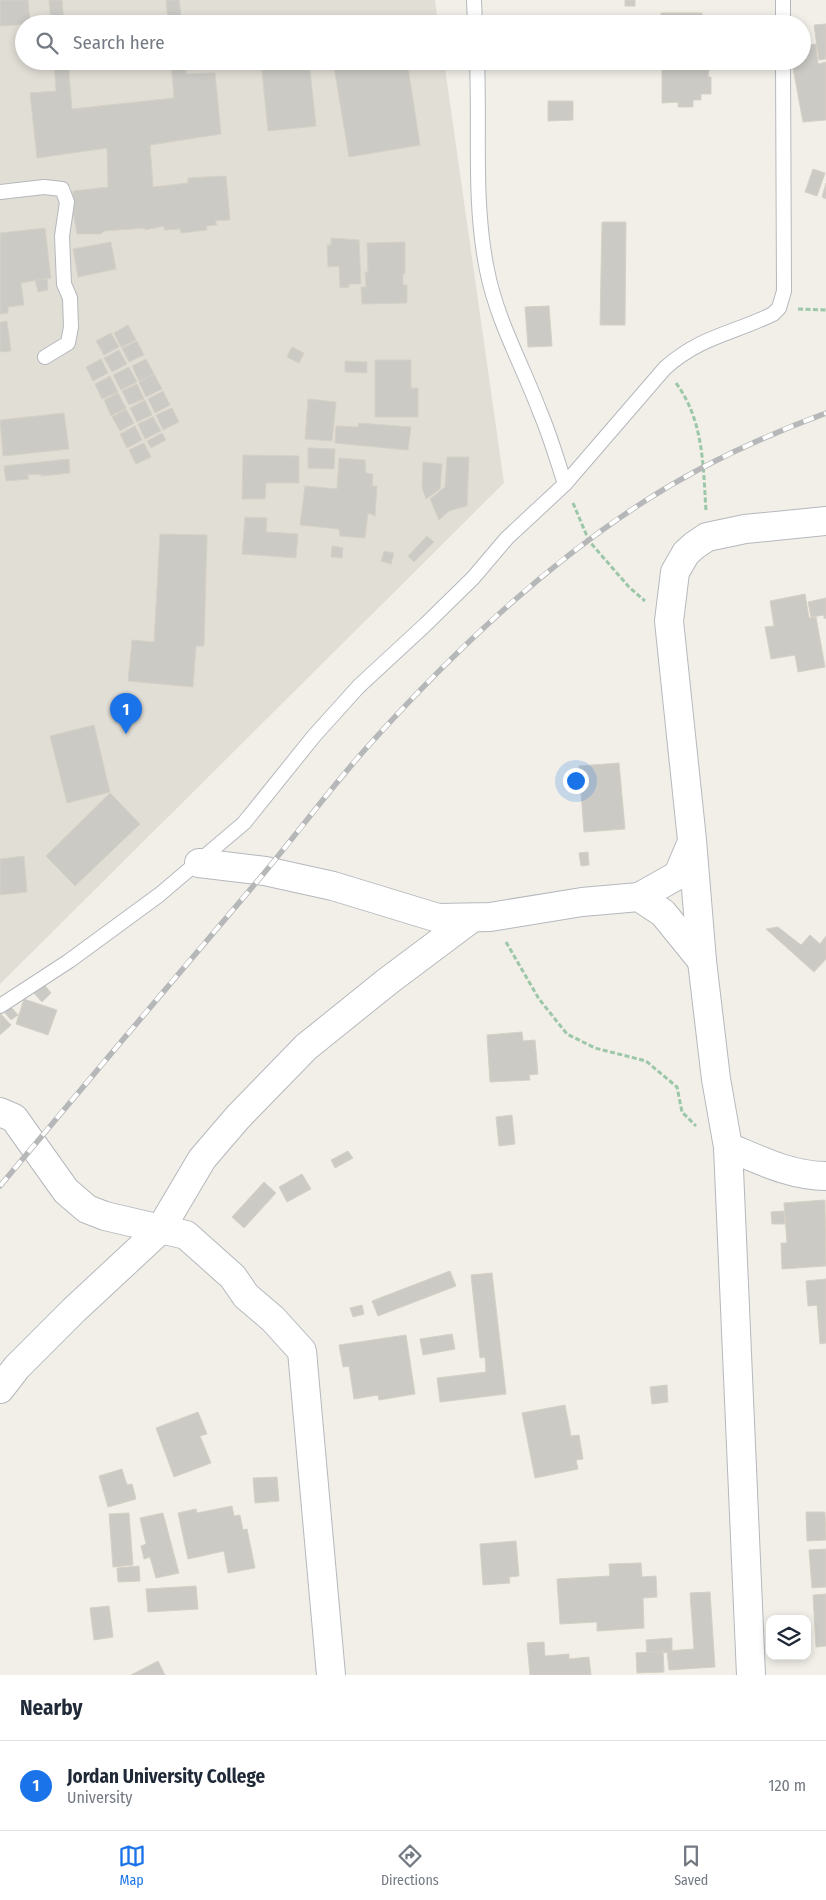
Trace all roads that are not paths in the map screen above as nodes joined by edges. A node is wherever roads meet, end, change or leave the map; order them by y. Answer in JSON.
{"nodes":[{"id":1,"x":474,"y":0,"type":"edge"},
{"id":2,"x":783,"y":0,"type":"edge"},
{"id":3,"x":475,"y":15,"type":"edge"},
{"id":4,"x":783,"y":15,"type":"edge"},
{"id":5,"x":477,"y":70,"type":"edge"},
{"id":6,"x":783,"y":70,"type":"edge"},
{"id":7,"x":0,"y":192,"type":"edge"},
{"id":8,"x":45,"y":357,"type":"dead end"},
{"id":9,"x":565,"y":484,"type":"junction"},
{"id":10,"x":826,"y":521,"type":"edge"},
{"id":11,"x":692,"y":840,"type":"junction"},
{"id":12,"x":199,"y":863,"type":"junction"},
{"id":13,"x":639,"y":897,"type":"junction"},
{"id":14,"x":481,"y":918,"type":"junction"},
{"id":15,"x":702,"y":961,"type":"junction"},
{"id":16,"x":0,"y":1006,"type":"edge"},
{"id":17,"x":0,"y":1112,"type":"edge"},
{"id":18,"x":728,"y":1147,"type":"junction"},
{"id":19,"x":826,"y":1176,"type":"edge"},
{"id":20,"x":160,"y":1230,"type":"junction"},
{"id":21,"x":0,"y":1389,"type":"edge"},
{"id":22,"x":331,"y":1675,"type":"edge"},
{"id":23,"x":751,"y":1675,"type":"edge"}],
"edges":[{"from":1,"to":3,"type":"lane"},
{"from":2,"to":4,"type":"lane"},
{"from":5,"to":9,"type":"lane"},
{"from":6,"to":9,"type":"lane"},
{"from":7,"to":8,"type":"lane"},
{"from":9,"to":12,"type":"lane"},
{"from":10,"to":11,"type":"street"},
{"from":11,"to":13,"type":"street"},
{"from":11,"to":15,"type":"street"},
{"from":12,"to":14,"type":"street"},
{"from":12,"to":16,"type":"lane"},
{"from":13,"to":14,"type":"street"},
{"from":13,"to":15,"type":"street"},
{"from":14,"to":20,"type":"street"},
{"from":15,"to":18,"type":"street"},
{"from":17,"to":20,"type":"street"},
{"from":18,"to":19,"type":"street"},
{"from":18,"to":23,"type":"street"},
{"from":20,"to":21,"type":"street"},
{"from":20,"to":22,"type":"street"}]}
